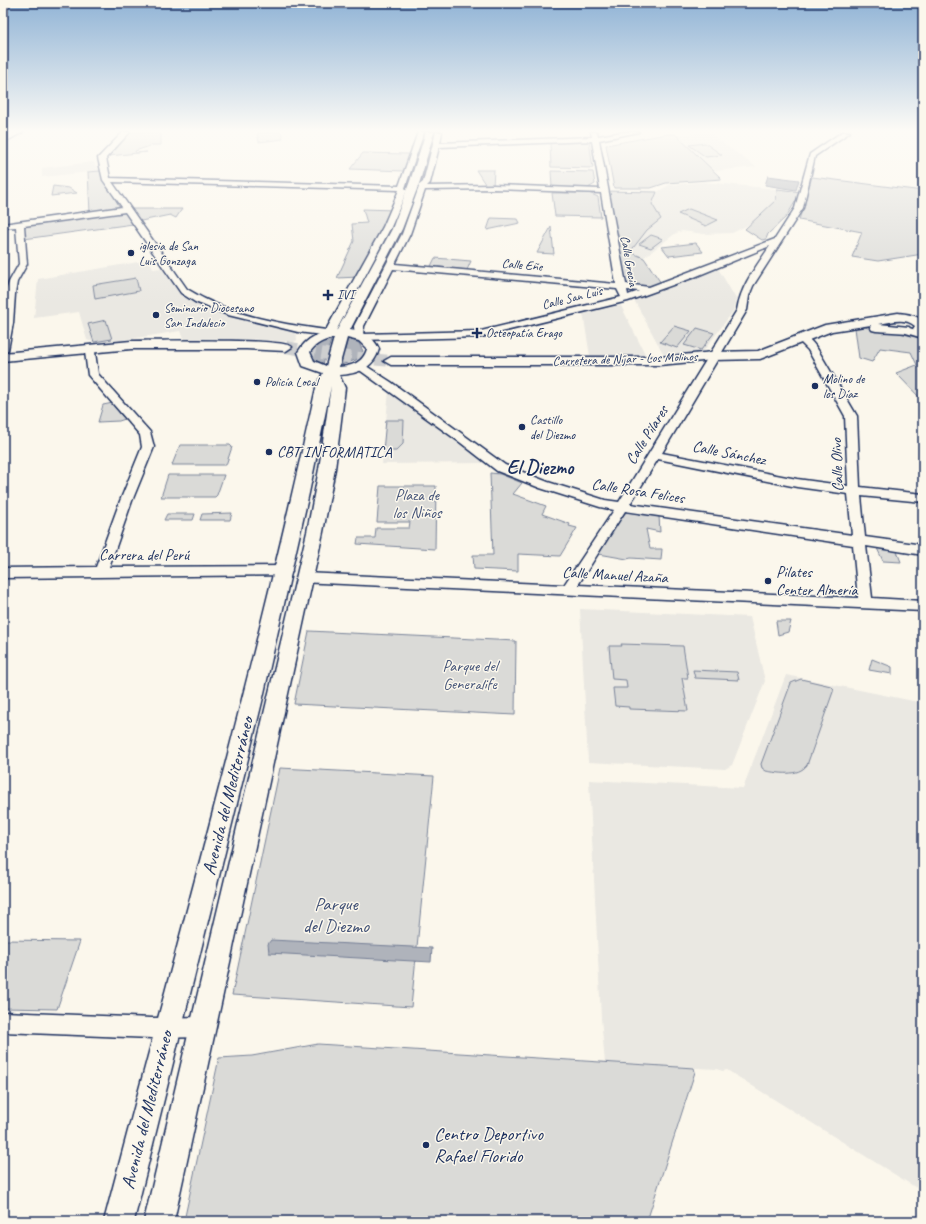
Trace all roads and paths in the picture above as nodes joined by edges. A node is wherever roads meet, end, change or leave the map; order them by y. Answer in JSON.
{"nodes":[{"id":1,"x":113,"y":189,"type":"edge"},
{"id":2,"x":412,"y":189,"type":"edge"},
{"id":3,"x":412,"y":189,"type":"edge"},
{"id":4,"x":563,"y":189,"type":"edge"},
{"id":5,"x":804,"y":189,"type":"edge"},
{"id":6,"x":604,"y":191,"type":"joint"},
{"id":7,"x":127,"y":209,"type":"junction"},
{"id":8,"x":20,"y":224,"type":"junction"},
{"id":9,"x":3,"y":226,"type":"edge"},
{"id":10,"x":779,"y":240,"type":"junction"},
{"id":11,"x":390,"y":266,"type":"junction"},
{"id":12,"x":621,"y":287,"type":"junction"},
{"id":13,"x":652,"y":289,"type":"junction"},
{"id":14,"x":625,"y":298,"type":"junction"},
{"id":15,"x":853,"y":325,"type":"junction"},
{"id":16,"x":918,"y":328,"type":"edge"},
{"id":17,"x":298,"y":329,"type":"junction"},
{"id":18,"x":334,"y":334,"type":"junction"},
{"id":19,"x":360,"y":337,"type":"junction"},
{"id":20,"x":802,"y":339,"type":"junction"},
{"id":21,"x":311,"y":343,"type":"junction"},
{"id":22,"x":143,"y":346,"type":"junction"},
{"id":23,"x":286,"y":347,"type":"tunnel mouth"},
{"id":24,"x":3,"y":350,"type":"edge"},
{"id":25,"x":90,"y":352,"type":"junction"},
{"id":26,"x":372,"y":354,"type":"junction"},
{"id":27,"x":714,"y":356,"type":"junction"},
{"id":28,"x":3,"y":357,"type":"edge"},
{"id":29,"x":3,"y":360,"type":"edge"},
{"id":30,"x":392,"y":361,"type":"tunnel mouth"},
{"id":31,"x":528,"y":361,"type":"junction"},
{"id":32,"x":309,"y":363,"type":"junction"},
{"id":33,"x":354,"y":368,"type":"junction"},
{"id":34,"x":331,"y":371,"type":"junction"},
{"id":35,"x":323,"y":388,"type":"junction"},
{"id":36,"x":338,"y":388,"type":"junction"},
{"id":37,"x":654,"y":455,"type":"junction"},
{"id":38,"x":854,"y":491,"type":"junction"},
{"id":39,"x":923,"y":498,"type":"edge"},
{"id":40,"x":622,"y":506,"type":"junction"},
{"id":41,"x":860,"y":541,"type":"junction"},
{"id":42,"x":923,"y":550,"type":"edge"},
{"id":43,"x":101,"y":572,"type":"junction"},
{"id":44,"x":284,"y":572,"type":"junction"},
{"id":45,"x":3,"y":574,"type":"edge"},
{"id":46,"x":305,"y":578,"type":"junction"},
{"id":47,"x":568,"y":590,"type":"junction"},
{"id":48,"x":866,"y":604,"type":"junction"},
{"id":49,"x":923,"y":606,"type":"edge"},
{"id":50,"x":3,"y":1022,"type":"edge"},
{"id":51,"x":169,"y":1027,"type":"junction"},
{"id":52,"x":204,"y":1027,"type":"junction"},
{"id":53,"x":119,"y":1221,"type":"edge"},
{"id":54,"x":159,"y":1221,"type":"edge"}],
"edges":[{"from":1,"to":7,"type":"street"},
{"from":2,"to":11,"type":"street","name":"Avenida del Mediterráneo"},
{"from":3,"to":18,"type":"main road","name":"Avenida del Mediterráneo"},
{"from":4,"to":6,"type":"street"},
{"from":5,"to":10,"type":"street","name":"Calle Pilares"},
{"from":6,"to":12,"type":"street","name":"Calle Grecia"},
{"from":7,"to":8,"type":"street"},
{"from":7,"to":17,"type":"street"},
{"from":8,"to":9,"type":"street"},
{"from":8,"to":24,"type":"street"},
{"from":10,"to":13,"type":"street","name":"Calle San Luis"},
{"from":10,"to":27,"type":"street","name":"Calle Pilares"},
{"from":11,"to":12,"type":"street","name":"Calle Eñe"},
{"from":11,"to":19,"type":"street","name":"Avenida del Mediterráneo"},
{"from":12,"to":13,"type":"street","name":"Calle Eñe"},
{"from":12,"to":14,"type":"street","name":"Calle Grecia"},
{"from":13,"to":14,"type":"street","name":"Calle San Luis"},
{"from":14,"to":19,"type":"street","name":"Calle San Luis"},
{"from":15,"to":16,"type":"main road"},
{"from":15,"to":16,"type":"main road"},
{"from":15,"to":20,"type":"main road","name":"Carretera de Níjar - Los Molinos"},
{"from":17,"to":18,"type":"street"},
{"from":17,"to":21,"type":"street"},
{"from":18,"to":19,"type":"main road"},
{"from":18,"to":21,"type":"main road"},
{"from":18,"to":34,"type":"main road","name":"Avenida del Mediterráneo"},
{"from":19,"to":26,"type":"main road"},
{"from":20,"to":27,"type":"main road","name":"Carretera de Níjar - Los Molinos"},
{"from":20,"to":38,"type":"street","name":"Calle Olivo"},
{"from":21,"to":22,"type":"main road"},
{"from":21,"to":32,"type":"main road"},
{"from":22,"to":23,"type":"main road"},
{"from":22,"to":25,"type":"main road"},
{"from":22,"to":28,"type":"main road"},
{"from":22,"to":32,"type":"main road"},
{"from":25,"to":29,"type":"main road"},
{"from":25,"to":43,"type":"street"},
{"from":26,"to":31,"type":"main road"},
{"from":26,"to":33,"type":"main road"},
{"from":27,"to":31,"type":"main road","name":"Carretera de Níjar - Los Molinos"},
{"from":27,"to":37,"type":"street","name":"Calle Pilares"},
{"from":30,"to":31,"type":"main road","name":"Carretera de Níjar - Los Molinos"},
{"from":31,"to":33,"type":"main road"},
{"from":32,"to":34,"type":"main road"},
{"from":32,"to":35,"type":"main road"},
{"from":33,"to":34,"type":"main road"},
{"from":33,"to":36,"type":"main road"},
{"from":33,"to":40,"type":"street","name":"Calle Rosa Felices"},
{"from":34,"to":35,"type":"main road","name":"Avenida del Mediterráneo"},
{"from":34,"to":36,"type":"main road"},
{"from":35,"to":44,"type":"main road","name":"Avenida del Mediterráneo"},
{"from":36,"to":46,"type":"main road","name":"Avenida del Mediterráneo"},
{"from":37,"to":38,"type":"street","name":"Calle Sánchez"},
{"from":37,"to":40,"type":"street","name":"Calle Pilares"},
{"from":38,"to":39,"type":"street","name":"Calle Sánchez"},
{"from":38,"to":41,"type":"street","name":"Calle Olivo"},
{"from":40,"to":41,"type":"street","name":"Calle Rosa Felices"},
{"from":40,"to":47,"type":"street","name":"Calle Pilares"},
{"from":41,"to":42,"type":"street","name":"Calle Rosa Felices"},
{"from":41,"to":48,"type":"street","name":"Calle Olivo"},
{"from":43,"to":44,"type":"street","name":"Carrera del Perú"},
{"from":43,"to":45,"type":"street","name":"Carrera del Perú"},
{"from":44,"to":51,"type":"main road","name":"Avenida del Mediterráneo"},
{"from":46,"to":47,"type":"street","name":"Calle Manuel Azaña"},
{"from":46,"to":52,"type":"main road","name":"Avenida del Mediterráneo"},
{"from":47,"to":48,"type":"street","name":"Calle Manuel Azaña"},
{"from":48,"to":49,"type":"street","name":"Calle Manuel Azaña"},
{"from":50,"to":51,"type":"street"},
{"from":51,"to":52,"type":"street"},
{"from":51,"to":53,"type":"main road","name":"Avenida del Mediterráneo"},
{"from":52,"to":54,"type":"main road","name":"Avenida del Mediterráneo"}]}
